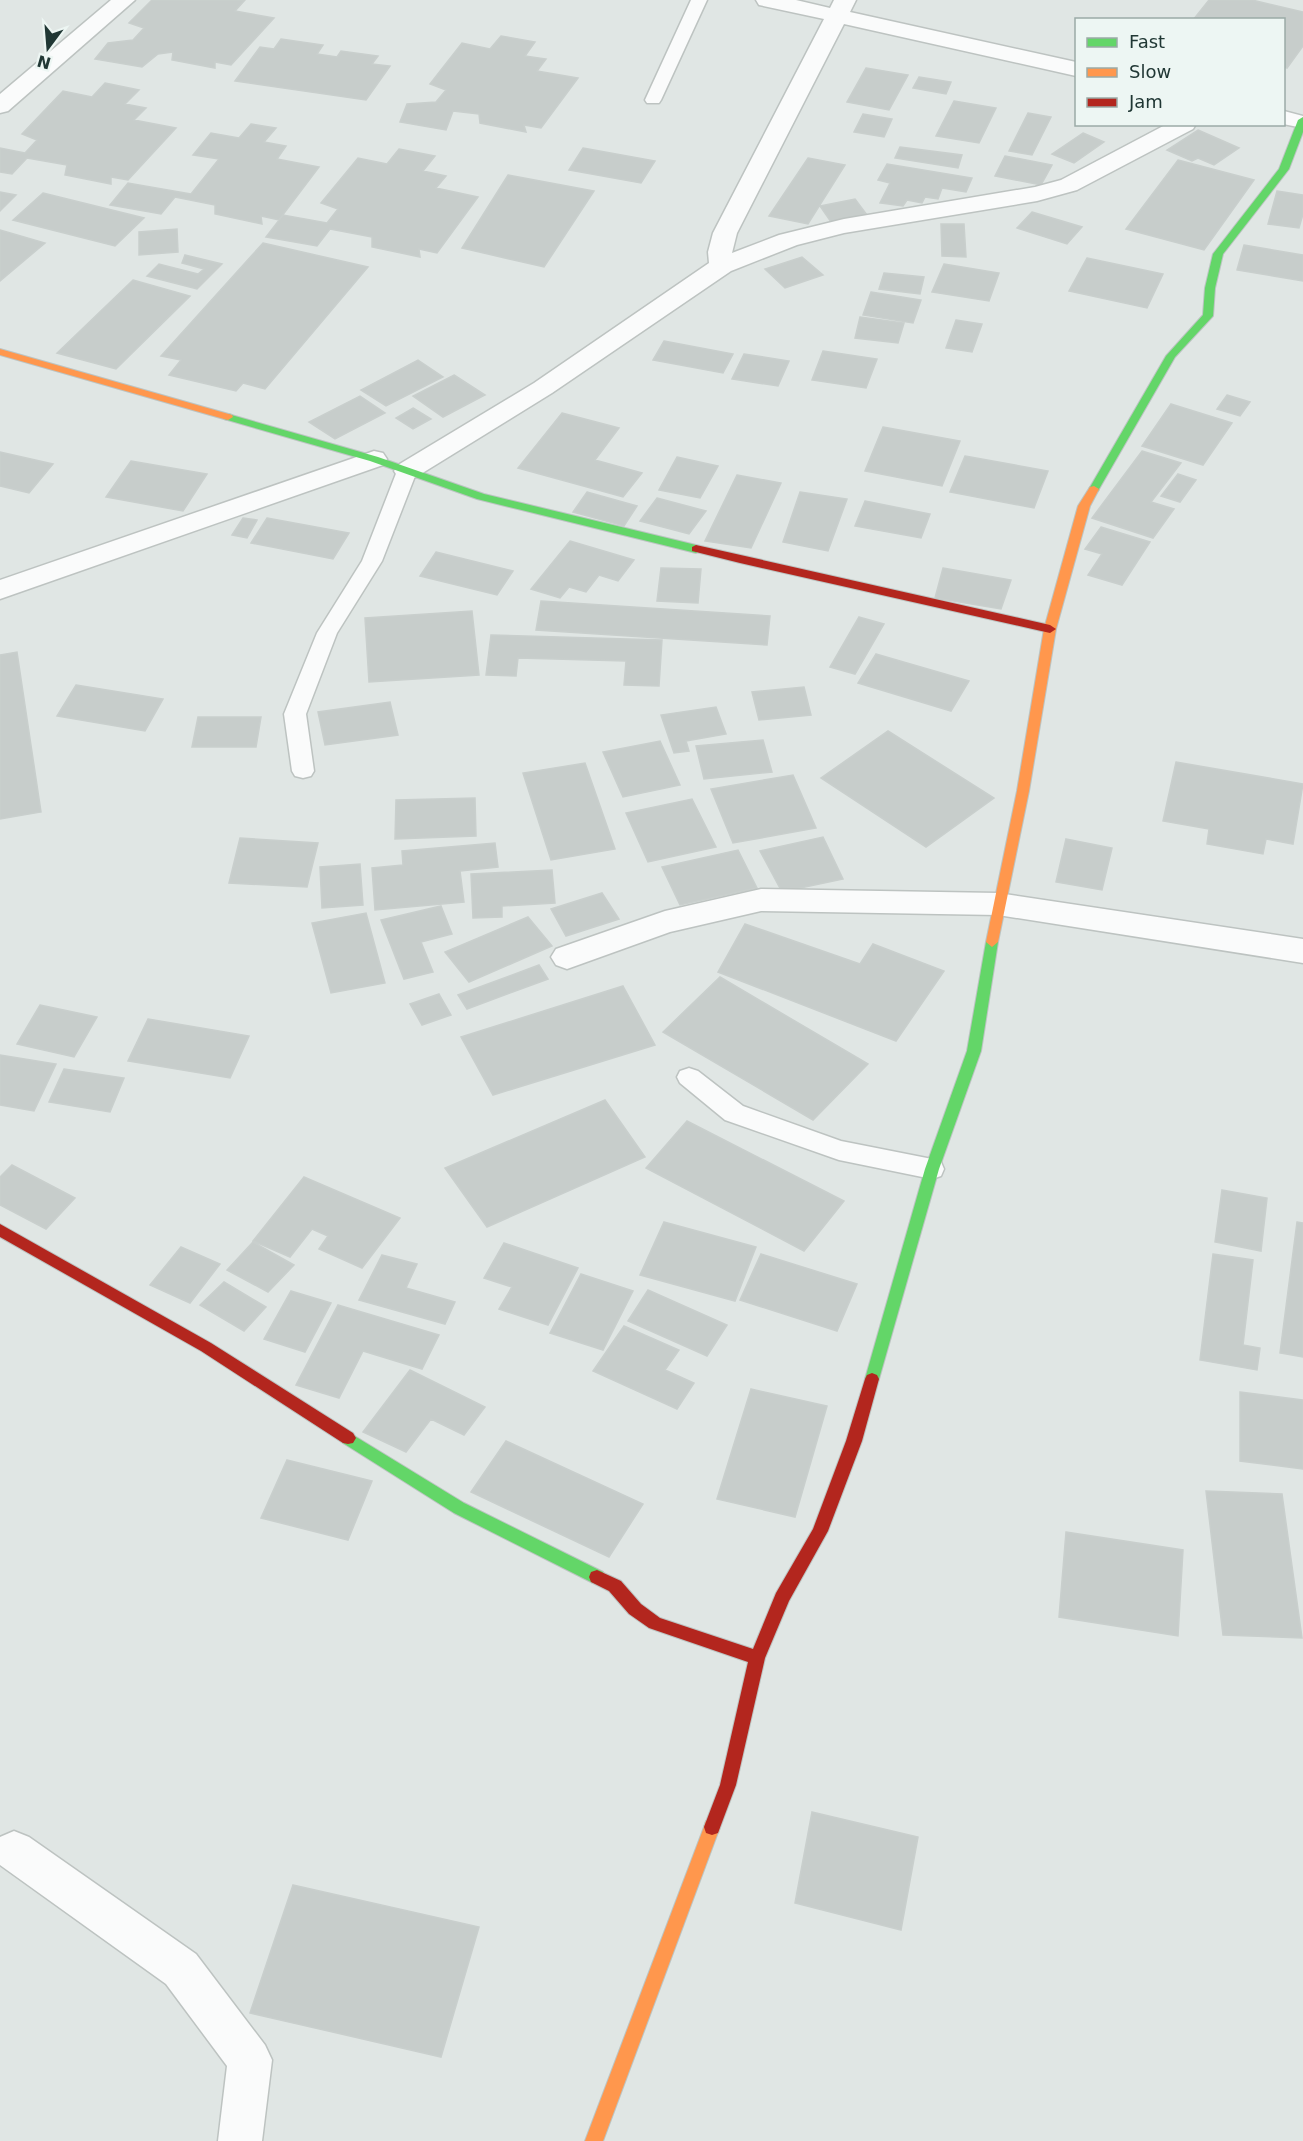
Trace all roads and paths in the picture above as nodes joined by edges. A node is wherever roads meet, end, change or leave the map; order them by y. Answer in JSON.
{"nodes":[{"id":1,"x":124,"y":0,"type":"edge"},
{"id":2,"x":699,"y":0,"type":"edge"},
{"id":3,"x":767,"y":0,"type":"edge"},
{"id":4,"x":842,"y":8,"type":"edge"},
{"id":5,"x":1075,"y":68,"type":"edge"},
{"id":6,"x":652,"y":100,"type":"dead end"},
{"id":7,"x":0,"y":106,"type":"edge"},
{"id":8,"x":1296,"y":120,"type":"edge"},
{"id":9,"x":1181,"y":126,"type":"edge"},
{"id":10,"x":722,"y":266,"type":"junction"},
{"id":11,"x":0,"y":352,"type":"edge"},
{"id":12,"x":374,"y":459,"type":"junction"},
{"id":13,"x":407,"y":471,"type":"junction"},
{"id":14,"x":0,"y":590,"type":"edge"},
{"id":15,"x":1050,"y":629,"type":"junction"},
{"id":16,"x":303,"y":771,"type":"dead end"},
{"id":17,"x":998,"y":904,"type":"junction"},
{"id":18,"x":1303,"y":951,"type":"edge"},
{"id":19,"x":567,"y":957,"type":"dead end"},
{"id":20,"x":689,"y":1077,"type":"dead end"},
{"id":21,"x":932,"y":1169,"type":"junction"},
{"id":22,"x":0,"y":1230,"type":"edge"},
{"id":23,"x":757,"y":1658,"type":"junction"},
{"id":24,"x":14,"y":1851,"type":"dead end"},
{"id":25,"x":240,"y":2141,"type":"edge"},
{"id":26,"x":594,"y":2141,"type":"edge"}],
"edges":[{"from":1,"to":7,"type":"street"},
{"from":2,"to":6,"type":"lane"},
{"from":3,"to":4,"type":"street"},
{"from":4,"to":5,"type":"street"},
{"from":4,"to":10,"type":"street"},
{"from":8,"to":15,"type":"street"},
{"from":9,"to":10,"type":"street"},
{"from":10,"to":13,"type":"street"},
{"from":11,"to":12,"type":"street"},
{"from":12,"to":13,"type":"street"},
{"from":12,"to":14,"type":"street"},
{"from":13,"to":15,"type":"street"},
{"from":13,"to":16,"type":"lane"},
{"from":15,"to":17,"type":"street"},
{"from":17,"to":18,"type":"street"},
{"from":17,"to":19,"type":"street"},
{"from":17,"to":21,"type":"street"},
{"from":20,"to":21,"type":"lane"},
{"from":21,"to":23,"type":"street"},
{"from":22,"to":23,"type":"street"},
{"from":23,"to":26,"type":"street"},
{"from":24,"to":25,"type":"street"}]}
